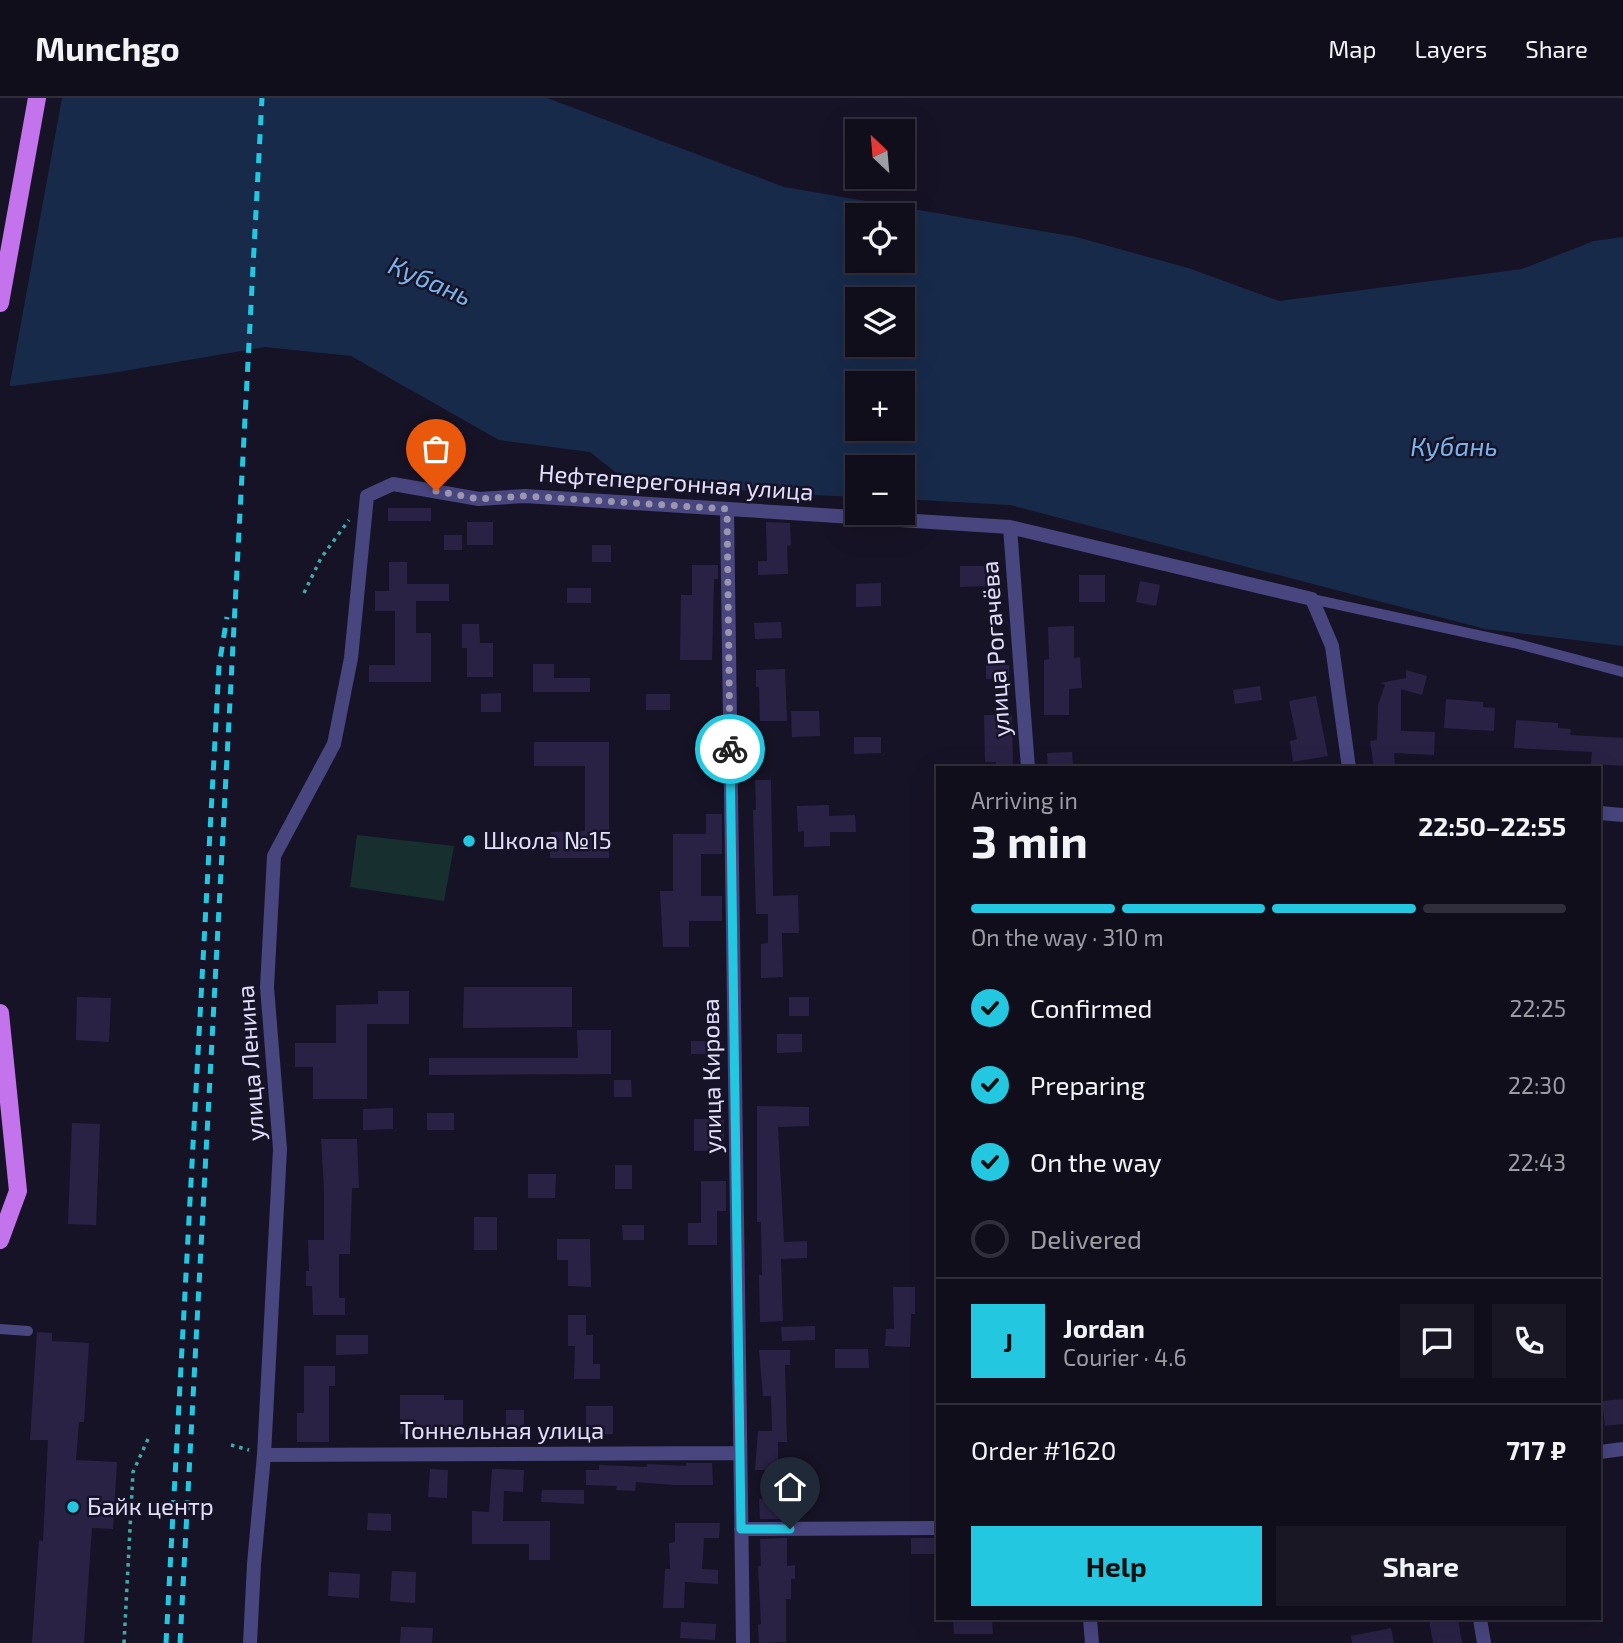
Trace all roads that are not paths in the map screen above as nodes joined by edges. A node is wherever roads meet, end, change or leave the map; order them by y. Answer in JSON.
{"nodes":[{"id":1,"x":37,"y":98,"type":"edge"},
{"id":2,"x":0,"y":303,"type":"edge"},
{"id":3,"x":367,"y":496,"type":"joint"},
{"id":4,"x":727,"y":509,"type":"junction"},
{"id":5,"x":1010,"y":527,"type":"junction"},
{"id":6,"x":1312,"y":599,"type":"junction"},
{"id":7,"x":1623,"y":672,"type":"edge"},
{"id":8,"x":1028,"y":766,"type":"edge"},
{"id":9,"x":1349,"y":766,"type":"edge"},
{"id":10,"x":1601,"y":813,"type":"edge"},
{"id":11,"x":1623,"y":815,"type":"edge"},
{"id":12,"x":0,"y":1013,"type":"edge"},
{"id":13,"x":0,"y":1240,"type":"edge"},
{"id":14,"x":0,"y":1329,"type":"edge"},
{"id":15,"x":28,"y":1331,"type":"dead end"},
{"id":16,"x":1623,"y":1449,"type":"edge"},
{"id":17,"x":1601,"y":1452,"type":"edge"},
{"id":18,"x":740,"y":1453,"type":"junction"},
{"id":19,"x":264,"y":1455,"type":"junction"},
{"id":20,"x":936,"y":1528,"type":"edge"},
{"id":21,"x":741,"y":1529,"type":"junction"},
{"id":22,"x":1090,"y":1620,"type":"edge"},
{"id":23,"x":1480,"y":1620,"type":"edge"},
{"id":24,"x":250,"y":1643,"type":"edge"},
{"id":25,"x":743,"y":1643,"type":"edge"},
{"id":26,"x":1093,"y":1643,"type":"edge"},
{"id":27,"x":1484,"y":1643,"type":"edge"}],
"edges":[{"from":1,"to":2,"type":"main road"},
{"from":3,"to":4,"type":"street","name":"Нефтеперегонная улица"},
{"from":3,"to":19,"type":"street","name":"улица Ленина"},
{"from":4,"to":5,"type":"street","name":"Нефтеперегонная улица"},
{"from":4,"to":18,"type":"street","name":"улица Кирова"},
{"from":5,"to":6,"type":"street","name":"Нефтеперегонная улица"},
{"from":5,"to":8,"type":"street","name":"улица Рогачёва"},
{"from":6,"to":7,"type":"lane"},
{"from":6,"to":9,"type":"street"},
{"from":10,"to":11,"type":"street"},
{"from":12,"to":13,"type":"main road"},
{"from":14,"to":15,"type":"lane"},
{"from":16,"to":17,"type":"street"},
{"from":18,"to":19,"type":"street","name":"Тоннельная улица"},
{"from":18,"to":21,"type":"street","name":"улица Кирова"},
{"from":19,"to":24,"type":"street","name":"улица Ленина"},
{"from":20,"to":21,"type":"street"},
{"from":21,"to":25,"type":"street","name":"улица Кирова"},
{"from":22,"to":26,"type":"street"},
{"from":23,"to":27,"type":"street"}]}
